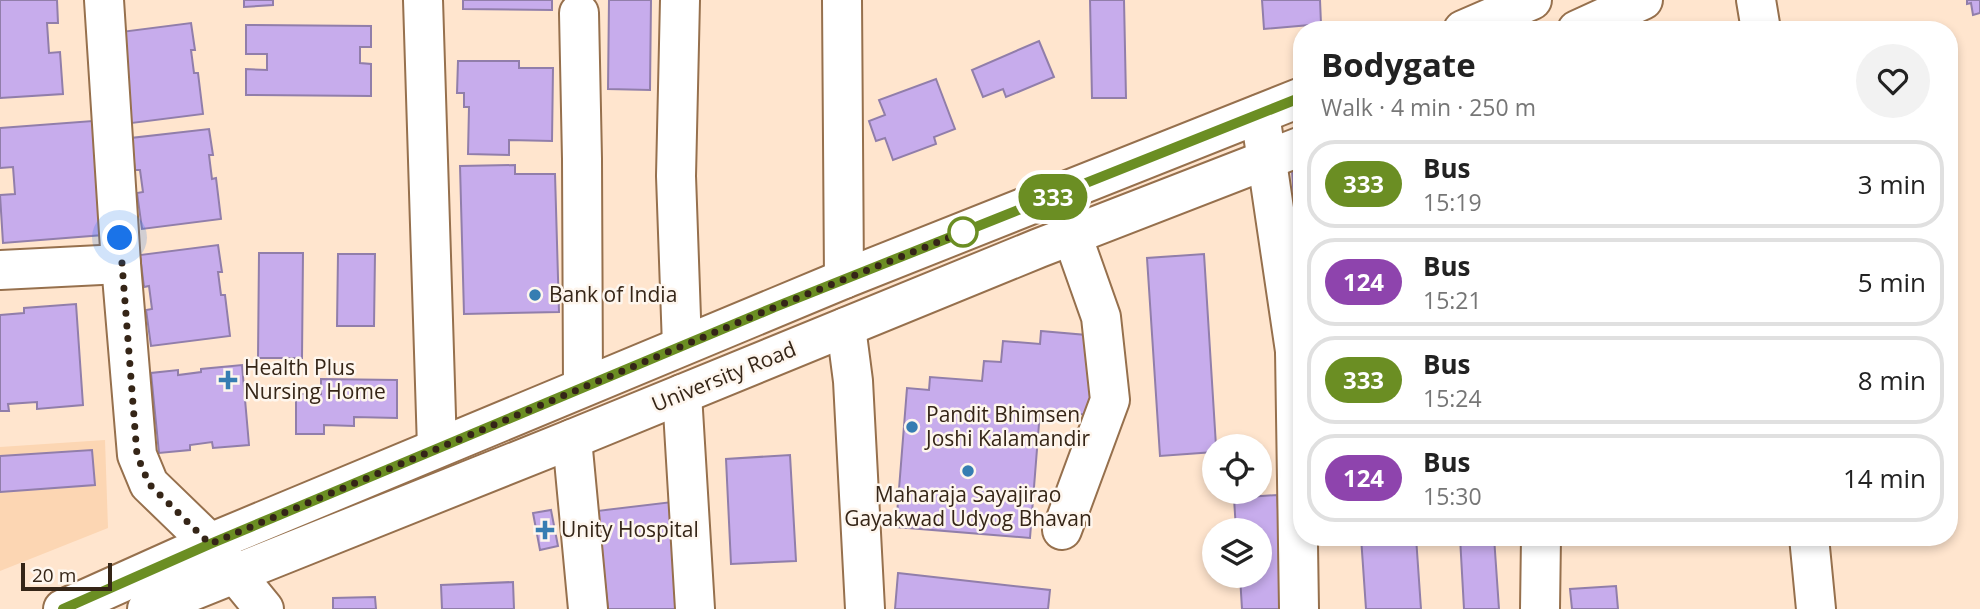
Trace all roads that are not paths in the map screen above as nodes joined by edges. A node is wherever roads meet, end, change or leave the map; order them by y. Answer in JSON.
{"nodes":[{"id":1,"x":104,"y":0,"type":"edge"},
{"id":2,"x":423,"y":0,"type":"edge"},
{"id":3,"x":448,"y":0,"type":"edge"},
{"id":4,"x":680,"y":0,"type":"edge"},
{"id":5,"x":842,"y":0,"type":"edge"},
{"id":6,"x":1532,"y":0,"type":"edge"},
{"id":7,"x":1643,"y":0,"type":"edge"},
{"id":8,"x":1756,"y":0,"type":"edge"},
{"id":9,"x":579,"y":13,"type":"dead end"},
{"id":10,"x":1484,"y":21,"type":"edge"},
{"id":11,"x":1597,"y":21,"type":"edge"},
{"id":12,"x":1760,"y":21,"type":"edge"},
{"id":13,"x":1293,"y":101,"type":"edge"},
{"id":14,"x":1260,"y":114,"type":"junction"},
{"id":15,"x":1285,"y":153,"type":"edge"},
{"id":16,"x":1072,"y":235,"type":"junction"},
{"id":17,"x":121,"y":264,"type":"junction"},
{"id":18,"x":1293,"y":266,"type":"edge"},
{"id":19,"x":0,"y":270,"type":"edge"},
{"id":20,"x":844,"y":279,"type":"junction"},
{"id":21,"x":846,"y":327,"type":"junction"},
{"id":22,"x":682,"y":346,"type":"junction"},
{"id":23,"x":583,"y":387,"type":"junction"},
{"id":24,"x":682,"y":394,"type":"junction"},
{"id":25,"x":572,"y":439,"type":"junction"},
{"id":26,"x":448,"y":444,"type":"junction"},
{"id":27,"x":1062,"y":530,"type":"dead end"},
{"id":28,"x":210,"y":544,"type":"junction"},
{"id":29,"x":1298,"y":546,"type":"edge"},
{"id":30,"x":1541,"y":546,"type":"edge"},
{"id":31,"x":1810,"y":546,"type":"edge"},
{"id":32,"x":237,"y":575,"type":"junction"},
{"id":33,"x":64,"y":609,"type":"edge"},
{"id":34,"x":147,"y":609,"type":"edge"},
{"id":35,"x":264,"y":609,"type":"edge"},
{"id":36,"x":589,"y":609,"type":"edge"},
{"id":37,"x":695,"y":609,"type":"edge"},
{"id":38,"x":865,"y":609,"type":"edge"},
{"id":39,"x":1298,"y":609,"type":"edge"},
{"id":40,"x":1540,"y":609,"type":"edge"},
{"id":41,"x":1815,"y":609,"type":"edge"}],
"edges":[{"from":1,"to":17,"type":"main road"},
{"from":2,"to":26,"type":"main road"},
{"from":3,"to":26,"type":"main road"},
{"from":4,"to":22,"type":"main road"},
{"from":5,"to":20,"type":"main road"},
{"from":6,"to":10,"type":"main road"},
{"from":7,"to":11,"type":"main road"},
{"from":8,"to":12,"type":"main road"},
{"from":9,"to":23,"type":"main road"},
{"from":13,"to":14,"type":"main road","name":"University Road"},
{"from":14,"to":15,"type":"main road"},
{"from":14,"to":20,"type":"main road","name":"University Road"},
{"from":15,"to":16,"type":"main road","name":"University Road"},
{"from":15,"to":18,"type":"main road"},
{"from":16,"to":21,"type":"main road","name":"University Road"},
{"from":16,"to":27,"type":"main road"},
{"from":17,"to":19,"type":"main road"},
{"from":17,"to":28,"type":"main road"},
{"from":20,"to":22,"type":"main road","name":"University Road"},
{"from":21,"to":24,"type":"main road","name":"University Road"},
{"from":21,"to":38,"type":"main road"},
{"from":22,"to":23,"type":"main road","name":"University Road"},
{"from":23,"to":26,"type":"main road","name":"University Road"},
{"from":24,"to":25,"type":"main road","name":"University Road"},
{"from":24,"to":37,"type":"main road"},
{"from":25,"to":32,"type":"main road","name":"University Road"},
{"from":25,"to":36,"type":"main road"},
{"from":26,"to":28,"type":"main road","name":"University Road"},
{"from":28,"to":32,"type":"main road"},
{"from":28,"to":33,"type":"main road","name":"University Road"},
{"from":29,"to":39,"type":"main road"},
{"from":30,"to":40,"type":"main road"},
{"from":31,"to":41,"type":"main road"},
{"from":32,"to":34,"type":"main road","name":"University Road"},
{"from":32,"to":35,"type":"main road"}]}
